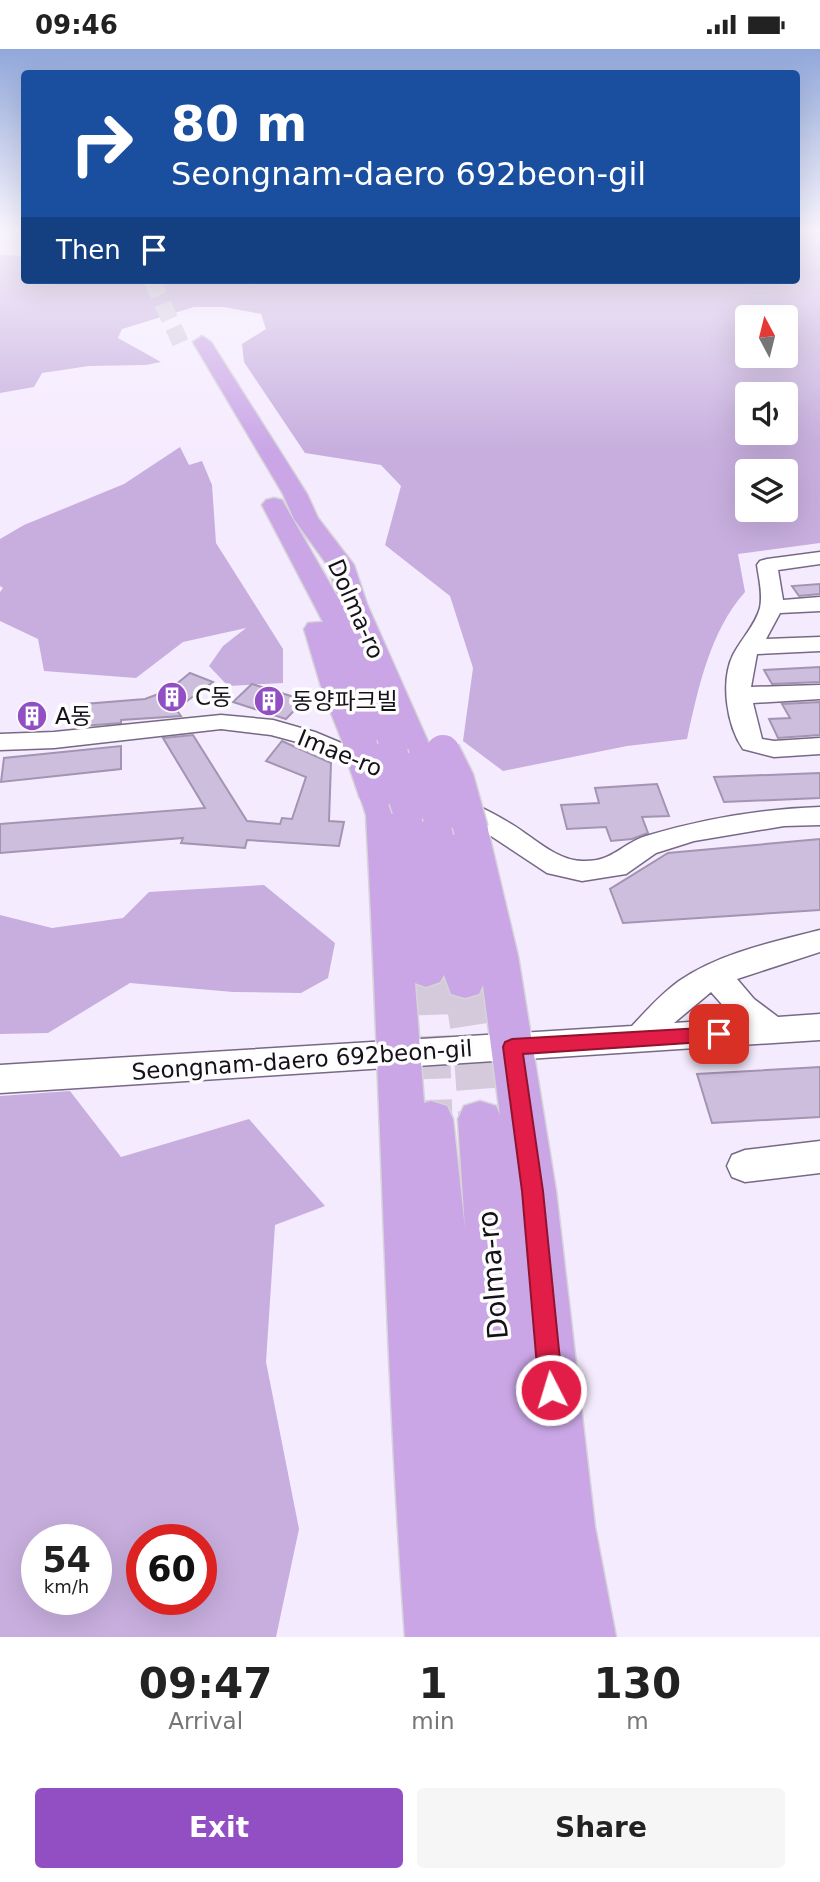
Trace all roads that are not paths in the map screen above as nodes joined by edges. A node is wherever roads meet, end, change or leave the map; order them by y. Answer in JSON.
{"nodes":[{"id":1,"x":300,"y":554,"type":"junction"},
{"id":2,"x":820,"y":558,"type":"edge"},
{"id":3,"x":820,"y":572,"type":"edge"},
{"id":4,"x":768,"y":574,"type":"junction"},
{"id":5,"x":820,"y":604,"type":"edge"},
{"id":6,"x":771,"y":607,"type":"junction"},
{"id":7,"x":820,"y":645,"type":"edge"},
{"id":8,"x":749,"y":647,"type":"junction"},
{"id":9,"x":820,"y":692,"type":"edge"},
{"id":10,"x":741,"y":696,"type":"junction"},
{"id":11,"x":0,"y":742,"type":"edge"},
{"id":12,"x":820,"y":746,"type":"edge"},
{"id":13,"x":422,"y":788,"type":"junction"},
{"id":14,"x":820,"y":815,"type":"edge"},
{"id":15,"x":820,"y":940,"type":"edge"},
{"id":16,"x":426,"y":972,"type":"tunnel mouth"},
{"id":17,"x":716,"y":976,"type":"junction"},
{"id":18,"x":465,"y":983,"type":"tunnel mouth"},
{"id":19,"x":820,"y":1027,"type":"edge"},
{"id":20,"x":772,"y":1031,"type":"junction"},
{"id":21,"x":640,"y":1039,"type":"junction"},
{"id":22,"x":512,"y":1047,"type":"junction"},
{"id":23,"x":400,"y":1055,"type":"junction"},
{"id":24,"x":0,"y":1079,"type":"edge"},
{"id":25,"x":820,"y":1157,"type":"edge"},
{"id":26,"x":745,"y":1166,"type":"dead end"},
{"id":27,"x":435,"y":1637,"type":"edge"},
{"id":28,"x":481,"y":1637,"type":"edge"},
{"id":29,"x":538,"y":1637,"type":"edge"},
{"id":30,"x":586,"y":1637,"type":"edge"}],
"edges":[{"from":1,"to":13,"type":"main road","name":"Dolma-ro"},
{"from":1,"to":13,"type":"main road","bridge":true},
{"from":1,"to":13,"type":"main road","name":"Dolma-ro"},
{"from":2,"to":4,"type":"street"},
{"from":3,"to":4,"type":"street"},
{"from":4,"to":6,"type":"street"},
{"from":5,"to":6,"type":"street"},
{"from":6,"to":8,"type":"street"},
{"from":7,"to":8,"type":"street"},
{"from":8,"to":10,"type":"street"},
{"from":9,"to":10,"type":"street"},
{"from":10,"to":12,"type":"street"},
{"from":11,"to":14,"type":"street","name":"Imae-ro"},
{"from":13,"to":16,"type":"main road","name":"Dolma-ro"},
{"from":13,"to":18,"type":"main road","name":"Dolma-ro"},
{"from":13,"to":22,"type":"main road"},
{"from":13,"to":23,"type":"main road"},
{"from":15,"to":17,"type":"street"},
{"from":17,"to":20,"type":"street"},
{"from":17,"to":21,"type":"street"},
{"from":19,"to":20,"type":"street","name":"Seongnam-daero 692beon-gil"},
{"from":20,"to":21,"type":"street","name":"Seongnam-daero 692beon-gil"},
{"from":21,"to":22,"type":"street","name":"Seongnam-daero 692beon-gil"},
{"from":22,"to":23,"type":"street","name":"Seongnam-daero 692beon-gil"},
{"from":22,"to":30,"type":"main road"},
{"from":23,"to":24,"type":"street","name":"Seongnam-daero 692beon-gil"},
{"from":23,"to":27,"type":"main road"},
{"from":25,"to":26,"type":"street"},
{"from":28,"to":29,"type":"main road","name":"Dolma-ro"}]}
